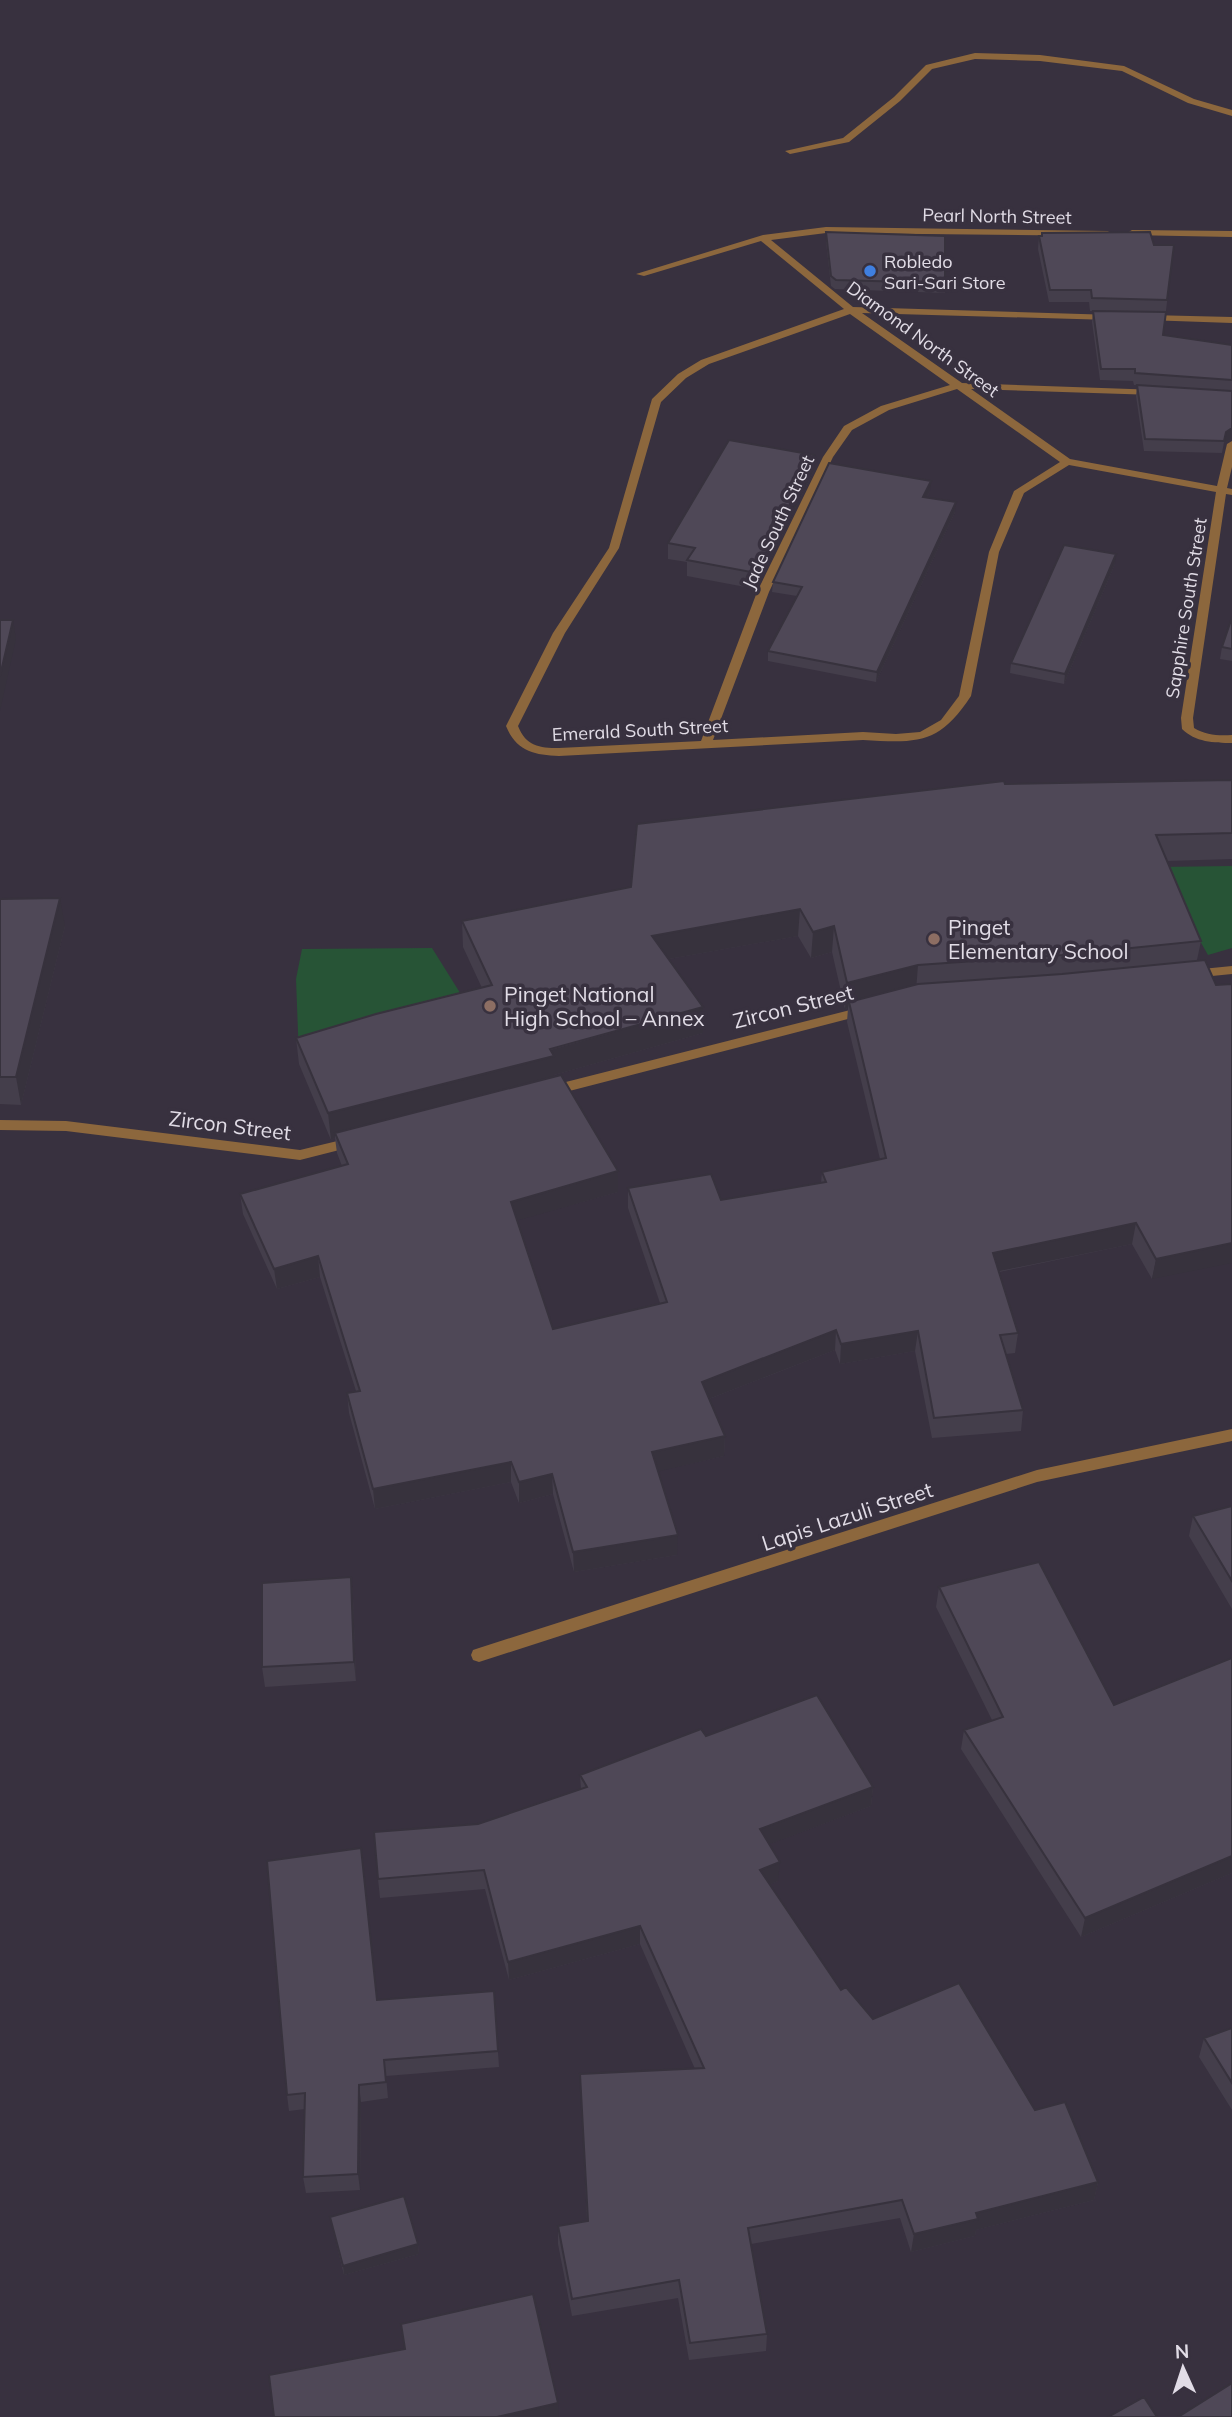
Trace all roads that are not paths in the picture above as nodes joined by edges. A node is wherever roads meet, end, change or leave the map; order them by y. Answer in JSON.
{"nodes":[{"id":1,"x":1232,"y":113,"type":"edge"},
{"id":2,"x":790,"y":151,"type":"dead end"},
{"id":3,"x":1232,"y":234,"type":"edge"},
{"id":4,"x":763,"y":238,"type":"junction"},
{"id":5,"x":641,"y":274,"type":"dead end"},
{"id":6,"x":852,"y":310,"type":"junction"},
{"id":7,"x":1121,"y":317,"type":"edge"},
{"id":8,"x":1135,"y":317,"type":"edge"},
{"id":9,"x":1232,"y":320,"type":"edge"},
{"id":10,"x":956,"y":386,"type":"junction"},
{"id":11,"x":1164,"y":392,"type":"edge"},
{"id":12,"x":1232,"y":444,"type":"edge"},
{"id":13,"x":1067,"y":462,"type":"junction"},
{"id":14,"x":1227,"y":492,"type":"edge"},
{"id":15,"x":1232,"y":739,"type":"edge"},
{"id":16,"x":706,"y":744,"type":"junction"},
{"id":17,"x":1232,"y":970,"type":"edge"},
{"id":18,"x":1176,"y":976,"type":"edge"},
{"id":19,"x":877,"y":1007,"type":"edge"},
{"id":20,"x":542,"y":1093,"type":"edge"},
{"id":21,"x":0,"y":1125,"type":"edge"},
{"id":22,"x":368,"y":1138,"type":"edge"},
{"id":23,"x":1232,"y":1435,"type":"edge"},
{"id":24,"x":480,"y":1656,"type":"dead end"}],
"edges":[{"from":1,"to":2,"type":"street"},
{"from":3,"to":4,"type":"street","name":"Pearl North Street"},
{"from":4,"to":5,"type":"street","name":"Pearl North Street"},
{"from":4,"to":6,"type":"street","name":"Diamond North Street"},
{"from":6,"to":7,"type":"street"},
{"from":6,"to":10,"type":"street","name":"Diamond North Street"},
{"from":6,"to":16,"type":"street","name":"Emerald South Street"},
{"from":8,"to":9,"type":"street"},
{"from":10,"to":11,"type":"street","name":"Jade South Street"},
{"from":10,"to":13,"type":"street","name":"Diamond North Street"},
{"from":10,"to":16,"type":"street","name":"Jade South Street"},
{"from":12,"to":14,"type":"street","name":"Sapphire South Street"},
{"from":13,"to":14,"type":"street"},
{"from":13,"to":16,"type":"street","name":"Emerald South Street"},
{"from":14,"to":15,"type":"street","name":"Sapphire South Street"},
{"from":17,"to":18,"type":"street"},
{"from":19,"to":20,"type":"street","name":"Zircon Street"},
{"from":21,"to":22,"type":"street","name":"Zircon Street"},
{"from":23,"to":24,"type":"street","name":"Lapis Lazuli Street"}]}
